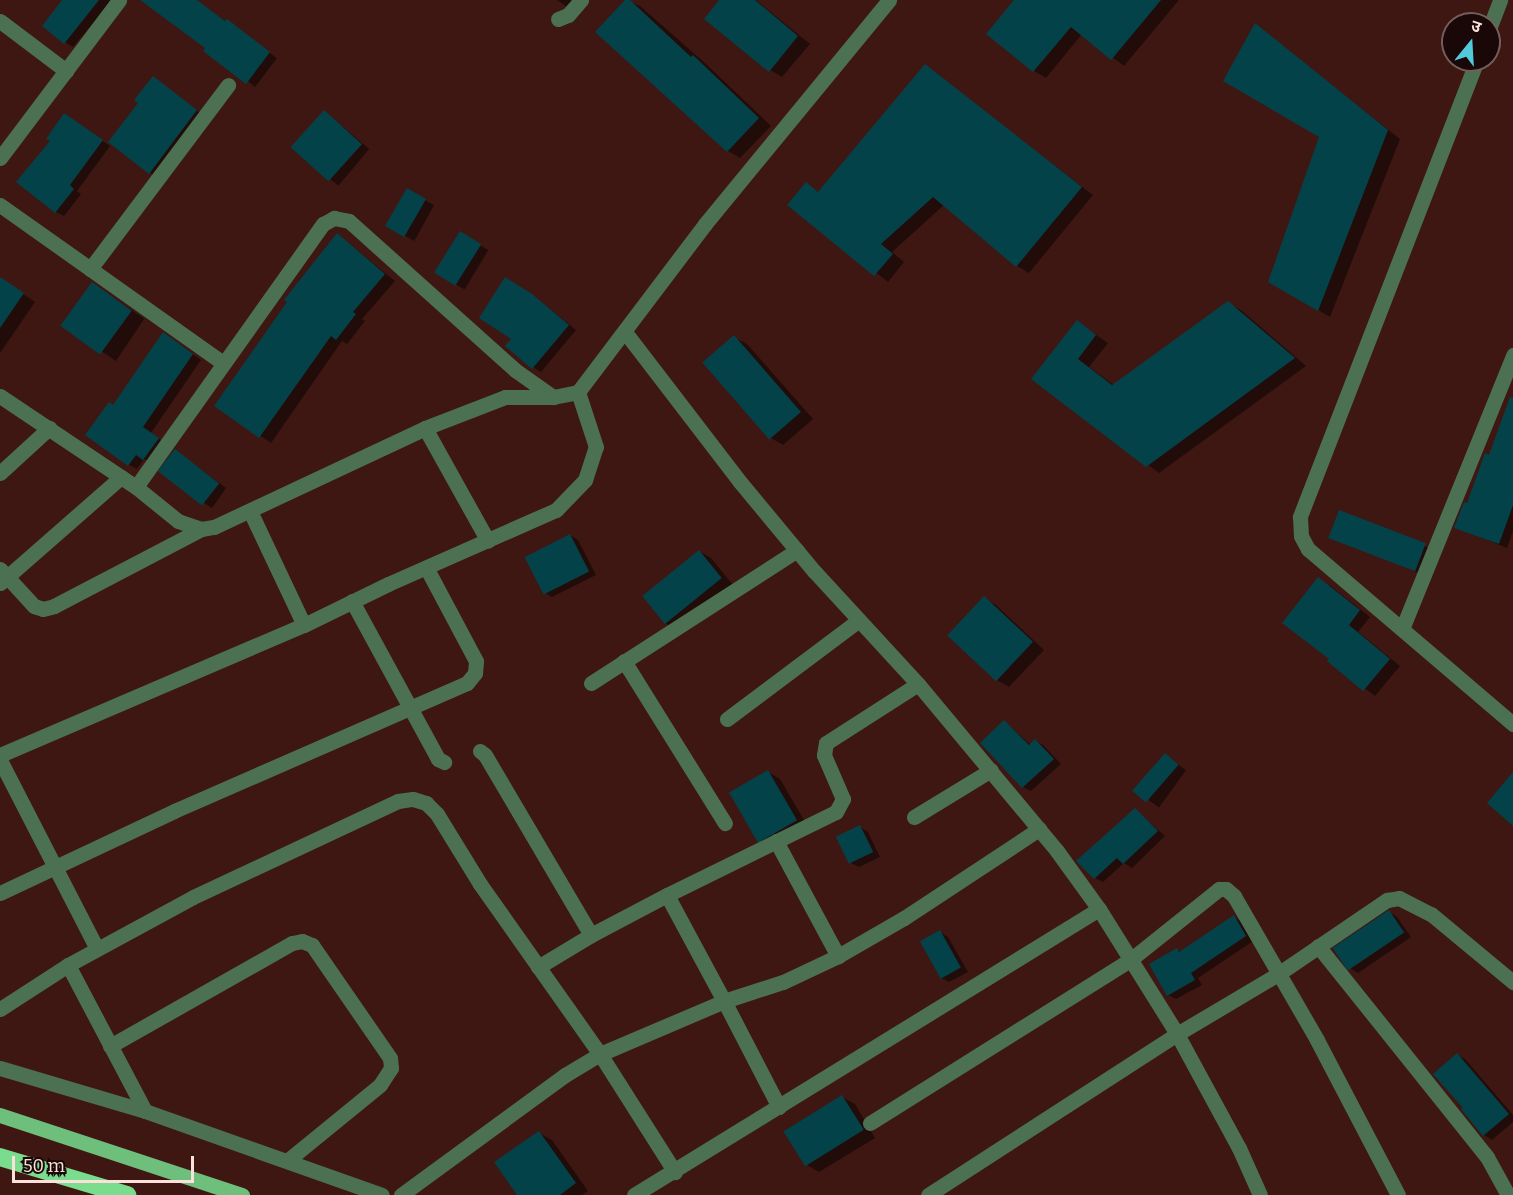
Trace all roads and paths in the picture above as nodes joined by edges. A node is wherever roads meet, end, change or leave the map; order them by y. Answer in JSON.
{"nodes":[{"id":1,"x":119,"y":0,"type":"edge"},
{"id":2,"x":581,"y":0,"type":"edge"},
{"id":3,"x":889,"y":0,"type":"edge"},
{"id":4,"x":558,"y":18,"type":"dead end"},
{"id":5,"x":0,"y":21,"type":"edge"},
{"id":6,"x":66,"y":71,"type":"junction"},
{"id":7,"x":1472,"y":72,"type":"edge"},
{"id":8,"x":228,"y":85,"type":"dead end"},
{"id":9,"x":0,"y":158,"type":"edge"},
{"id":10,"x":0,"y":205,"type":"edge"},
{"id":11,"x":90,"y":269,"type":"junction"},
{"id":12,"x":625,"y":332,"type":"junction"},
{"id":13,"x":1513,"y":356,"type":"edge"},
{"id":14,"x":223,"y":363,"type":"junction"},
{"id":15,"x":578,"y":392,"type":"junction"},
{"id":16,"x":0,"y":396,"type":"edge"},
{"id":17,"x":553,"y":398,"type":"junction"},
{"id":18,"x":49,"y":428,"type":"junction"},
{"id":19,"x":425,"y":428,"type":"junction"},
{"id":20,"x":0,"y":473,"type":"edge"},
{"id":21,"x":121,"y":477,"type":"junction"},
{"id":22,"x":136,"y":487,"type":"junction"},
{"id":23,"x":250,"y":511,"type":"junction"},
{"id":24,"x":201,"y":528,"type":"junction"},
{"id":25,"x":488,"y":541,"type":"junction"},
{"id":26,"x":797,"y":550,"type":"junction"},
{"id":27,"x":426,"y":567,"type":"junction"},
{"id":28,"x":2,"y":577,"type":"edge"},
{"id":29,"x":352,"y":601,"type":"junction"},
{"id":30,"x":859,"y":620,"type":"junction"},
{"id":31,"x":304,"y":625,"type":"junction"},
{"id":32,"x":1402,"y":628,"type":"junction"},
{"id":33,"x":624,"y":661,"type":"junction"},
{"id":34,"x":591,"y":683,"type":"dead end"},
{"id":35,"x":918,"y":684,"type":"junction"},
{"id":36,"x":410,"y":708,"type":"junction"},
{"id":37,"x":727,"y":719,"type":"dead end"},
{"id":38,"x":1513,"y":722,"type":"edge"},
{"id":39,"x":480,"y":751,"type":"dead end"},
{"id":40,"x":0,"y":755,"type":"edge"},
{"id":41,"x":0,"y":760,"type":"edge"},
{"id":42,"x":444,"y":762,"type":"dead end"},
{"id":43,"x":991,"y":770,"type":"junction"},
{"id":44,"x":914,"y":817,"type":"dead end"},
{"id":45,"x":725,"y":823,"type":"dead end"},
{"id":46,"x":1038,"y":829,"type":"junction"},
{"id":47,"x":776,"y":841,"type":"junction"},
{"id":48,"x":54,"y":868,"type":"junction"},
{"id":49,"x":0,"y":893,"type":"edge"},
{"id":50,"x":667,"y":895,"type":"junction"},
{"id":51,"x":1100,"y":909,"type":"junction"},
{"id":52,"x":591,"y":935,"type":"junction"},
{"id":53,"x":1318,"y":946,"type":"junction"},
{"id":54,"x":97,"y":949,"type":"junction"},
{"id":55,"x":838,"y":956,"type":"junction"},
{"id":56,"x":1130,"y":960,"type":"junction"},
{"id":57,"x":68,"y":965,"type":"junction"},
{"id":58,"x":538,"y":967,"type":"junction"},
{"id":59,"x":1278,"y":974,"type":"junction"},
{"id":60,"x":1513,"y":982,"type":"edge"},
{"id":61,"x":724,"y":1001,"type":"junction"},
{"id":62,"x":0,"y":1009,"type":"edge"},
{"id":63,"x":1177,"y":1034,"type":"junction"},
{"id":64,"x":110,"y":1046,"type":"junction"},
{"id":65,"x":600,"y":1053,"type":"junction"},
{"id":66,"x":0,"y":1068,"type":"edge"},
{"id":67,"x":779,"y":1107,"type":"junction"},
{"id":68,"x":145,"y":1111,"type":"junction"},
{"id":69,"x":0,"y":1115,"type":"edge"},
{"id":70,"x":870,"y":1123,"type":"dead end"},
{"id":71,"x":0,"y":1157,"type":"edge"},
{"id":72,"x":288,"y":1160,"type":"junction"},
{"id":73,"x":675,"y":1172,"type":"junction"},
{"id":74,"x":127,"y":1195,"type":"edge"},
{"id":75,"x":242,"y":1195,"type":"edge"},
{"id":76,"x":382,"y":1195,"type":"edge"},
{"id":77,"x":401,"y":1195,"type":"edge"},
{"id":78,"x":634,"y":1195,"type":"edge"},
{"id":79,"x":928,"y":1195,"type":"edge"},
{"id":80,"x":1260,"y":1195,"type":"edge"},
{"id":81,"x":1398,"y":1195,"type":"edge"},
{"id":82,"x":1508,"y":1195,"type":"edge"}],
"edges":[{"from":1,"to":6,"type":"street"},
{"from":2,"to":4,"type":"street"},
{"from":3,"to":12,"type":"street"},
{"from":5,"to":6,"type":"street"},
{"from":6,"to":9,"type":"street"},
{"from":7,"to":32,"type":"street"},
{"from":8,"to":11,"type":"street"},
{"from":10,"to":11,"type":"street"},
{"from":11,"to":14,"type":"street"},
{"from":12,"to":15,"type":"street"},
{"from":12,"to":26,"type":"street"},
{"from":13,"to":32,"type":"street"},
{"from":14,"to":17,"type":"street"},
{"from":14,"to":22,"type":"street"},
{"from":15,"to":17,"type":"street"},
{"from":15,"to":25,"type":"street"},
{"from":16,"to":18,"type":"street"},
{"from":17,"to":19,"type":"street"},
{"from":18,"to":20,"type":"street"},
{"from":18,"to":21,"type":"street"},
{"from":19,"to":23,"type":"street"},
{"from":19,"to":25,"type":"street"},
{"from":21,"to":22,"type":"street"},
{"from":21,"to":28,"type":"street"},
{"from":22,"to":24,"type":"street"},
{"from":23,"to":24,"type":"street"},
{"from":23,"to":31,"type":"street"},
{"from":24,"to":28,"type":"street"},
{"from":25,"to":27,"type":"street"},
{"from":26,"to":30,"type":"street"},
{"from":26,"to":33,"type":"street"},
{"from":27,"to":29,"type":"street"},
{"from":27,"to":36,"type":"street"},
{"from":29,"to":31,"type":"street"},
{"from":29,"to":36,"type":"street"},
{"from":30,"to":35,"type":"street"},
{"from":30,"to":37,"type":"street"},
{"from":31,"to":40,"type":"street"},
{"from":32,"to":38,"type":"street"},
{"from":33,"to":34,"type":"street"},
{"from":33,"to":45,"type":"street"},
{"from":35,"to":43,"type":"street"},
{"from":35,"to":47,"type":"street"},
{"from":36,"to":42,"type":"street"},
{"from":36,"to":48,"type":"street"},
{"from":39,"to":52,"type":"street"},
{"from":41,"to":48,"type":"street"},
{"from":43,"to":44,"type":"street"},
{"from":43,"to":46,"type":"street"},
{"from":46,"to":51,"type":"street"},
{"from":46,"to":55,"type":"street"},
{"from":47,"to":50,"type":"street"},
{"from":47,"to":55,"type":"street"},
{"from":48,"to":49,"type":"street"},
{"from":48,"to":54,"type":"street"},
{"from":50,"to":52,"type":"street"},
{"from":50,"to":61,"type":"street"},
{"from":51,"to":56,"type":"street"},
{"from":51,"to":67,"type":"street"},
{"from":52,"to":58,"type":"street"},
{"from":53,"to":59,"type":"street"},
{"from":53,"to":60,"type":"street"},
{"from":53,"to":82,"type":"street"},
{"from":54,"to":57,"type":"street"},
{"from":54,"to":58,"type":"street"},
{"from":55,"to":61,"type":"street"},
{"from":56,"to":59,"type":"street"},
{"from":56,"to":63,"type":"street"},
{"from":56,"to":70,"type":"street"},
{"from":57,"to":62,"type":"street"},
{"from":57,"to":64,"type":"street"},
{"from":58,"to":65,"type":"street"},
{"from":59,"to":63,"type":"street"},
{"from":59,"to":81,"type":"street"},
{"from":61,"to":65,"type":"street"},
{"from":61,"to":67,"type":"street"},
{"from":63,"to":79,"type":"street"},
{"from":63,"to":80,"type":"street"},
{"from":64,"to":68,"type":"street"},
{"from":64,"to":72,"type":"street"},
{"from":65,"to":73,"type":"street"},
{"from":65,"to":77,"type":"street"},
{"from":66,"to":68,"type":"street"},
{"from":67,"to":73,"type":"street"},
{"from":68,"to":72,"type":"street"},
{"from":69,"to":75,"type":"main road"},
{"from":71,"to":74,"type":"highway"},
{"from":72,"to":76,"type":"street"},
{"from":73,"to":78,"type":"street"}]}
